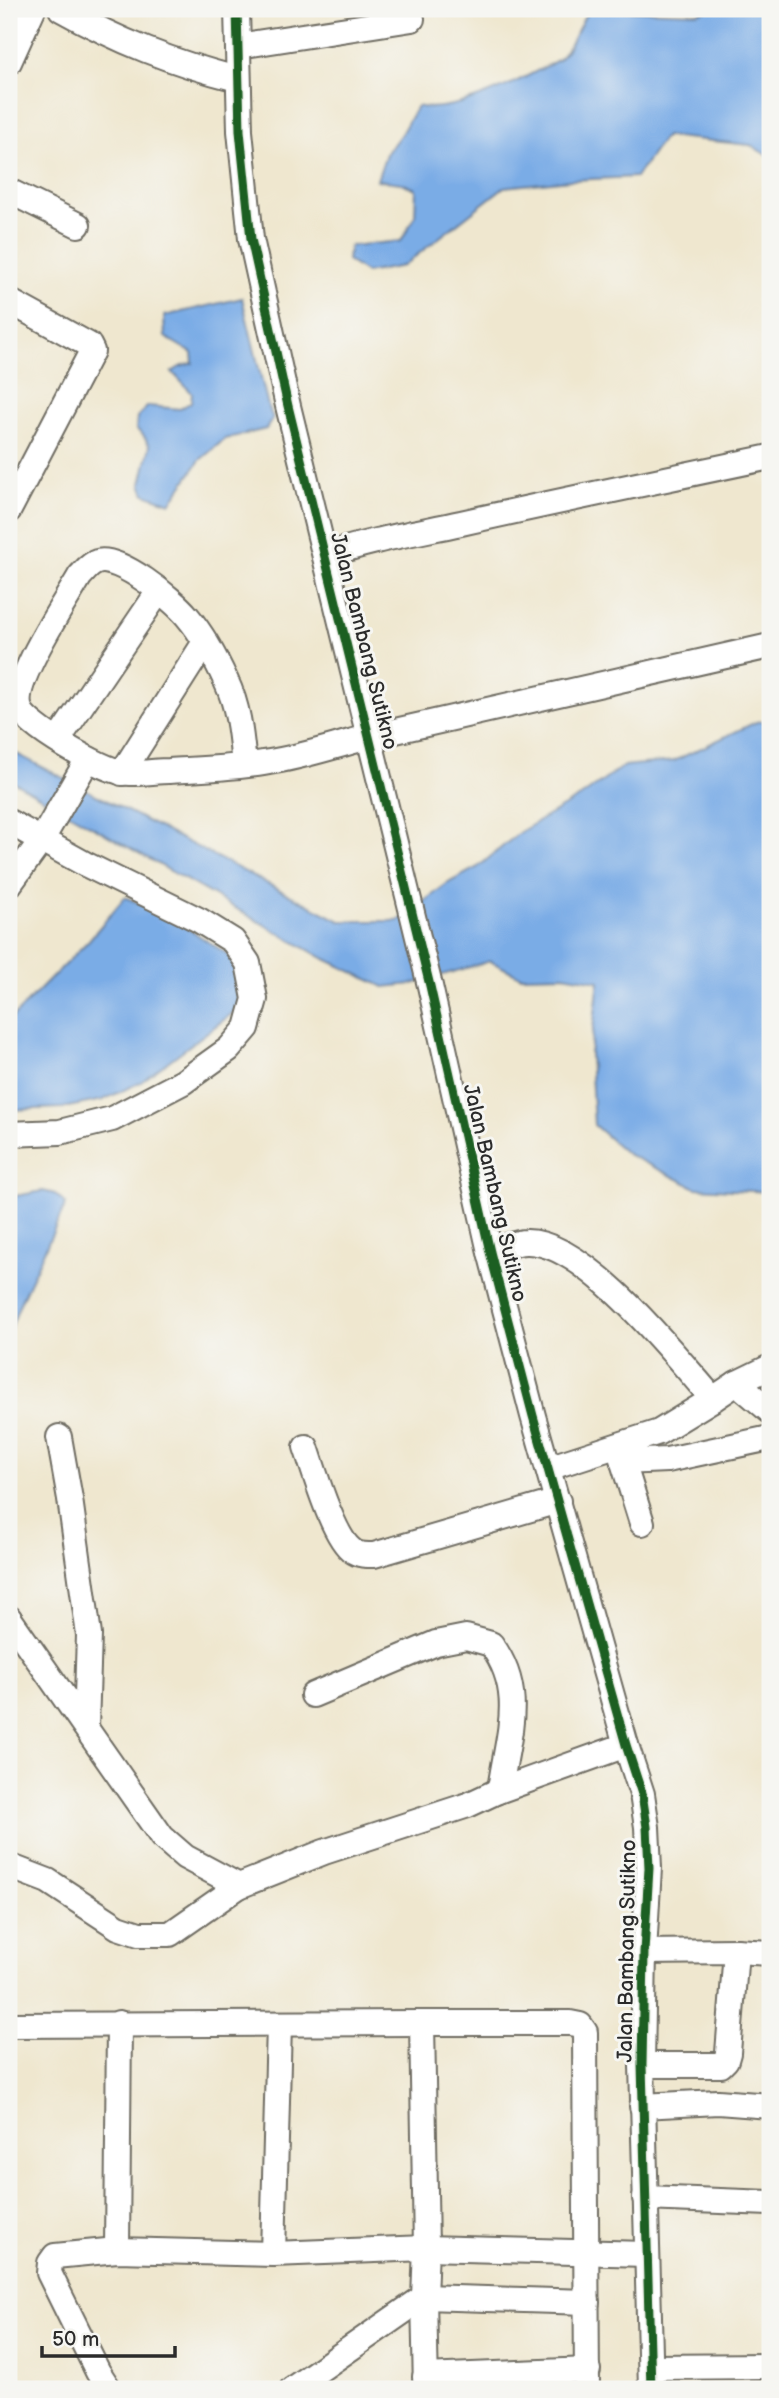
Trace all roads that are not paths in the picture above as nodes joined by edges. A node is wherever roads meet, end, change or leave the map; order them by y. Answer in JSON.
{"nodes":[{"id":1,"x":33,"y":9,"type":"edge"},
{"id":2,"x":61,"y":9,"type":"edge"},
{"id":3,"x":237,"y":9,"type":"edge"},
{"id":4,"x":412,"y":19,"type":"dead end"},
{"id":5,"x":238,"y":46,"type":"junction"},
{"id":6,"x":9,"y":62,"type":"edge"},
{"id":7,"x":237,"y":79,"type":"junction"},
{"id":8,"x":9,"y":191,"type":"edge"},
{"id":9,"x":78,"y":225,"type":"dead end"},
{"id":10,"x":9,"y":301,"type":"edge"},
{"id":11,"x":770,"y":457,"type":"edge"},
{"id":12,"x":9,"y":510,"type":"edge"},
{"id":13,"x":325,"y":556,"type":"junction"},
{"id":14,"x":159,"y":591,"type":"junction"},
{"id":15,"x":205,"y":642,"type":"junction"},
{"id":16,"x":770,"y":646,"type":"edge"},
{"id":17,"x":369,"y":737,"type":"junction"},
{"id":18,"x":58,"y":740,"type":"junction"},
{"id":19,"x":244,"y":765,"type":"junction"},
{"id":20,"x":82,"y":769,"type":"junction"},
{"id":21,"x":122,"y":773,"type":"junction"},
{"id":22,"x":9,"y":822,"type":"edge"},
{"id":23,"x":44,"y":835,"type":"junction"},
{"id":24,"x":9,"y":886,"type":"edge"},
{"id":25,"x":9,"y":1134,"type":"edge"},
{"id":26,"x":490,"y":1252,"type":"junction"},
{"id":27,"x":770,"y":1367,"type":"edge"},
{"id":28,"x":737,"y":1383,"type":"junction"},
{"id":29,"x":713,"y":1399,"type":"junction"},
{"id":30,"x":770,"y":1411,"type":"edge"},
{"id":31,"x":59,"y":1437,"type":"dead end"},
{"id":32,"x":770,"y":1438,"type":"edge"},
{"id":33,"x":306,"y":1447,"type":"dead end"},
{"id":34,"x":620,"y":1454,"type":"junction"},
{"id":35,"x":548,"y":1468,"type":"junction"},
{"id":36,"x":558,"y":1501,"type":"junction"},
{"id":37,"x":642,"y":1523,"type":"dead end"},
{"id":38,"x":9,"y":1618,"type":"edge"},
{"id":39,"x":313,"y":1695,"type":"dead end"},
{"id":40,"x":86,"y":1727,"type":"junction"},
{"id":41,"x":626,"y":1745,"type":"junction"},
{"id":42,"x":498,"y":1791,"type":"junction"},
{"id":43,"x":9,"y":1866,"type":"edge"},
{"id":44,"x":239,"y":1886,"type":"junction"},
{"id":45,"x":736,"y":1951,"type":"junction"},
{"id":46,"x":644,"y":1952,"type":"junction"},
{"id":47,"x":770,"y":1953,"type":"edge"},
{"id":48,"x":119,"y":2023,"type":"junction"},
{"id":49,"x":422,"y":2023,"type":"junction"},
{"id":50,"x":279,"y":2024,"type":"junction"},
{"id":51,"x":9,"y":2025,"type":"edge"},
{"id":52,"x":642,"y":2065,"type":"junction"},
{"id":53,"x":642,"y":2106,"type":"junction"},
{"id":54,"x":770,"y":2106,"type":"edge"},
{"id":55,"x":645,"y":2198,"type":"junction"},
{"id":56,"x":770,"y":2203,"type":"edge"},
{"id":57,"x":426,"y":2248,"type":"junction"},
{"id":58,"x":117,"y":2250,"type":"junction"},
{"id":59,"x":587,"y":2252,"type":"junction"},
{"id":60,"x":646,"y":2253,"type":"junction"},
{"id":61,"x":273,"y":2254,"type":"junction"},
{"id":62,"x":424,"y":2298,"type":"junction"},
{"id":63,"x":587,"y":2302,"type":"junction"},
{"id":64,"x":770,"y":2366,"type":"edge"},
{"id":65,"x":651,"y":2378,"type":"edge"},
{"id":66,"x":587,"y":2379,"type":"edge"},
{"id":67,"x":425,"y":2383,"type":"edge"},
{"id":68,"x":109,"y":2389,"type":"edge"},
{"id":69,"x":292,"y":2389,"type":"edge"}],
"edges":[{"from":1,"to":6,"type":"street"},
{"from":2,"to":7,"type":"street"},
{"from":3,"to":5,"type":"street","name":"Jalan Bambang Sutikno"},
{"from":4,"to":5,"type":"street"},
{"from":5,"to":7,"type":"street","name":"Jalan Bambang Sutikno"},
{"from":7,"to":13,"type":"street","name":"Jalan Bambang Sutikno"},
{"from":8,"to":9,"type":"street"},
{"from":10,"to":12,"type":"street"},
{"from":11,"to":13,"type":"street"},
{"from":13,"to":17,"type":"street","name":"Jalan Bambang Sutikno"},
{"from":14,"to":15,"type":"street"},
{"from":14,"to":18,"type":"street"},
{"from":14,"to":18,"type":"street"},
{"from":15,"to":19,"type":"street"},
{"from":15,"to":21,"type":"street"},
{"from":16,"to":17,"type":"street"},
{"from":17,"to":19,"type":"street"},
{"from":17,"to":26,"type":"street","name":"Jalan Bambang Sutikno"},
{"from":18,"to":20,"type":"street"},
{"from":19,"to":21,"type":"street"},
{"from":20,"to":21,"type":"street"},
{"from":20,"to":23,"type":"street"},
{"from":22,"to":23,"type":"street"},
{"from":23,"to":24,"type":"street"},
{"from":23,"to":25,"type":"street"},
{"from":26,"to":29,"type":"street"},
{"from":26,"to":35,"type":"street","name":"Jalan Bambang Sutikno"},
{"from":27,"to":28,"type":"street"},
{"from":28,"to":29,"type":"street"},
{"from":28,"to":30,"type":"street"},
{"from":29,"to":34,"type":"street"},
{"from":31,"to":40,"type":"street"},
{"from":32,"to":34,"type":"street"},
{"from":33,"to":36,"type":"street"},
{"from":34,"to":35,"type":"street"},
{"from":34,"to":37,"type":"street"},
{"from":35,"to":36,"type":"street","name":"Jalan Bambang Sutikno"},
{"from":36,"to":41,"type":"street","name":"Jalan Bambang Sutikno"},
{"from":38,"to":40,"type":"street"},
{"from":39,"to":42,"type":"street"},
{"from":40,"to":44,"type":"street"},
{"from":41,"to":42,"type":"street"},
{"from":41,"to":46,"type":"street","name":"Jalan Bambang Sutikno"},
{"from":42,"to":44,"type":"street"},
{"from":43,"to":44,"type":"street"},
{"from":45,"to":46,"type":"street"},
{"from":45,"to":47,"type":"street"},
{"from":45,"to":52,"type":"street"},
{"from":46,"to":52,"type":"street","name":"Jalan Bambang Sutikno"},
{"from":48,"to":50,"type":"street"},
{"from":48,"to":51,"type":"street"},
{"from":48,"to":58,"type":"street"},
{"from":49,"to":50,"type":"street"},
{"from":49,"to":57,"type":"street"},
{"from":49,"to":59,"type":"street"},
{"from":50,"to":61,"type":"street"},
{"from":52,"to":53,"type":"street","name":"Jalan Bambang Sutikno"},
{"from":53,"to":54,"type":"street"},
{"from":53,"to":55,"type":"street","name":"Jalan Bambang Sutikno"},
{"from":55,"to":56,"type":"street"},
{"from":55,"to":60,"type":"street","name":"Jalan Bambang Sutikno"},
{"from":57,"to":59,"type":"street"},
{"from":57,"to":61,"type":"street"},
{"from":57,"to":62,"type":"street"},
{"from":58,"to":61,"type":"street"},
{"from":58,"to":68,"type":"street"},
{"from":59,"to":60,"type":"street"},
{"from":59,"to":63,"type":"street"},
{"from":60,"to":65,"type":"street","name":"Jalan Bambang Sutikno"},
{"from":62,"to":63,"type":"street"},
{"from":62,"to":67,"type":"street"},
{"from":62,"to":69,"type":"street"},
{"from":63,"to":66,"type":"street"},
{"from":64,"to":65,"type":"street"},
{"from":66,"to":67,"type":"street"}]}
